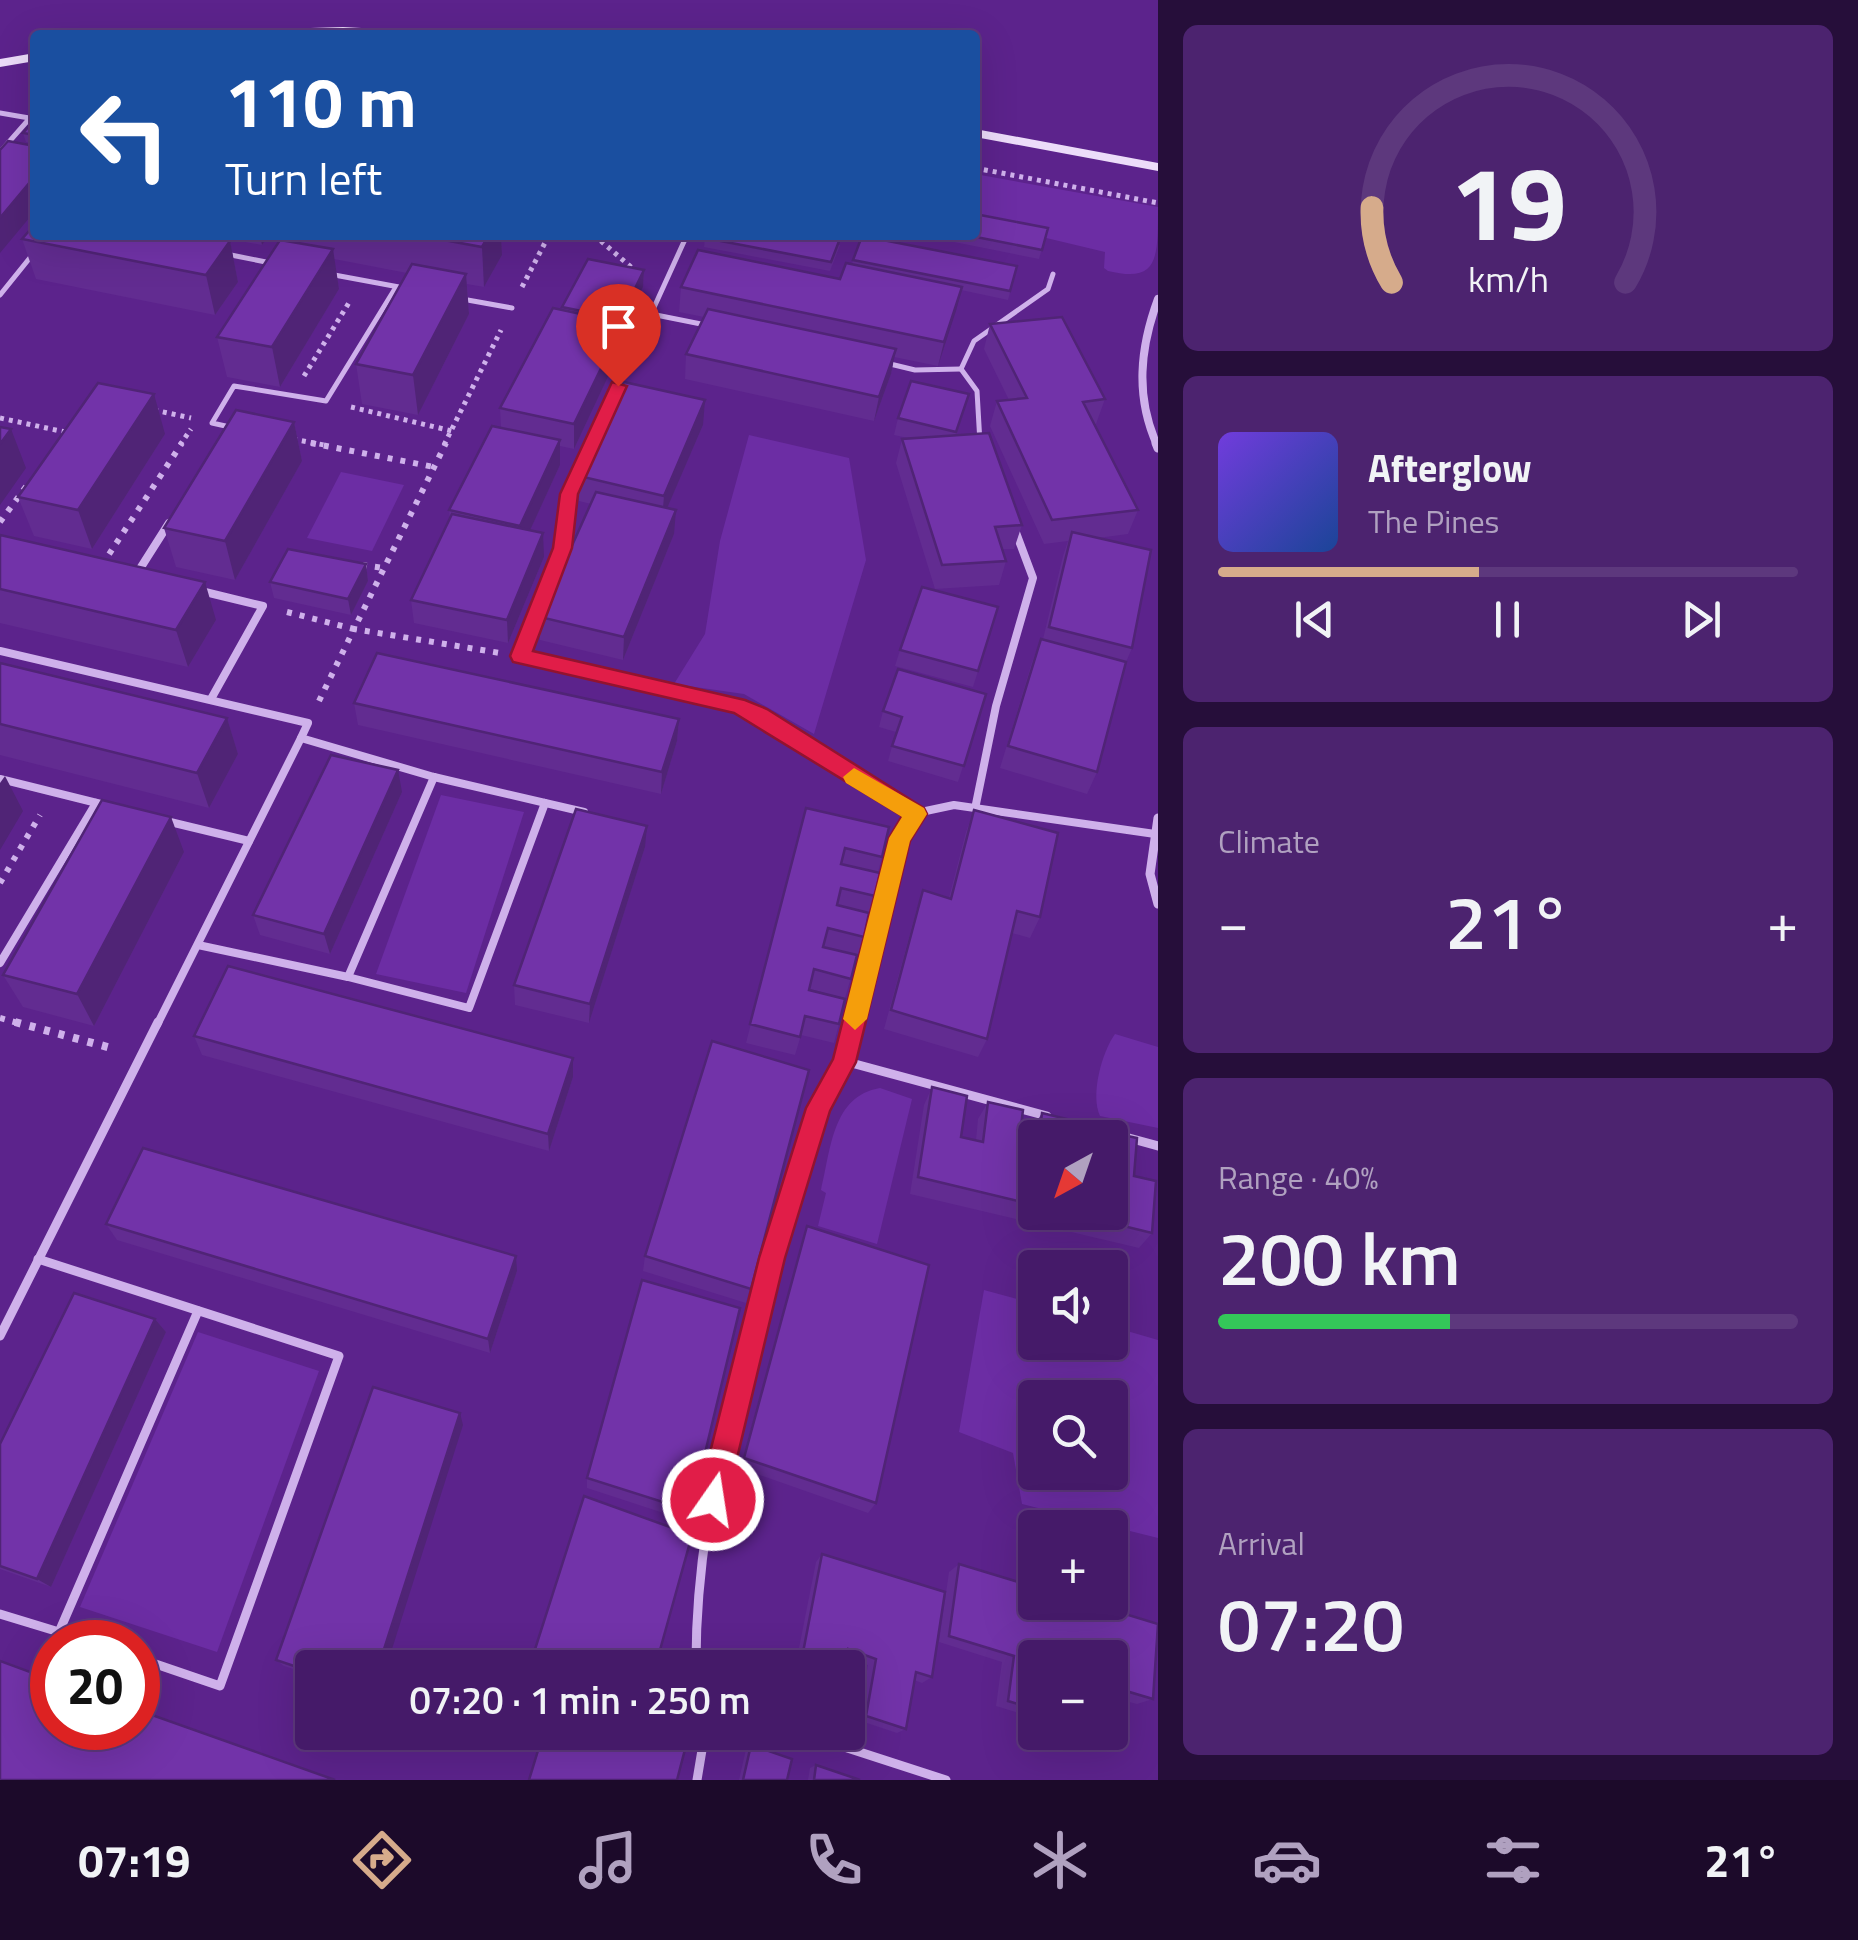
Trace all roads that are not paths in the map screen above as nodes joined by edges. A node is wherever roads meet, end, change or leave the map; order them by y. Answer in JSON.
{"nodes":[{"id":1,"x":30,"y":58,"type":"edge"},
{"id":2,"x":0,"y":63,"type":"edge"},
{"id":3,"x":0,"y":112,"type":"edge"},
{"id":4,"x":30,"y":118,"type":"edge"},
{"id":5,"x":30,"y":121,"type":"edge"},
{"id":6,"x":980,"y":134,"type":"edge"},
{"id":7,"x":0,"y":152,"type":"edge"},
{"id":8,"x":1158,"y":167,"type":"edge"},
{"id":9,"x":684,"y":240,"type":"edge"},
{"id":10,"x":278,"y":249,"type":"edge"},
{"id":11,"x":37,"y":250,"type":"edge"},
{"id":12,"x":215,"y":252,"type":"edge"},
{"id":13,"x":269,"y":262,"type":"junction"},
{"id":14,"x":288,"y":266,"type":"edge"},
{"id":15,"x":326,"y":273,"type":"edge"},
{"id":16,"x":1053,"y":274,"type":"dead end"},
{"id":17,"x":396,"y":286,"type":"junction"},
{"id":18,"x":416,"y":290,"type":"edge"},
{"id":19,"x":0,"y":296,"type":"edge"},
{"id":20,"x":454,"y":298,"type":"edge"},
{"id":21,"x":1158,"y":299,"type":"edge"},
{"id":22,"x":512,"y":308,"type":"road end"},
{"id":23,"x":651,"y":314,"type":"junction"},
{"id":24,"x":1153,"y":325,"type":"edge"},
{"id":25,"x":726,"y":330,"type":"edge"},
{"id":26,"x":878,"y":362,"type":"edge"},
{"id":27,"x":960,"y":370,"type":"junction"},
{"id":28,"x":218,"y":444,"type":"edge"},
{"id":29,"x":1158,"y":448,"type":"edge"},
{"id":30,"x":982,"y":449,"type":"edge"},
{"id":31,"x":177,"y":510,"type":"edge"},
{"id":32,"x":1009,"y":515,"type":"edge"},
{"id":33,"x":101,"y":566,"type":"edge"},
{"id":34,"x":136,"y":574,"type":"junction"},
{"id":35,"x":154,"y":579,"type":"edge"},
{"id":36,"x":190,"y":588,"type":"edge"},
{"id":37,"x":0,"y":651,"type":"edge"},
{"id":38,"x":12,"y":654,"type":"junction"},
{"id":39,"x":6,"y":664,"type":"edge"},
{"id":40,"x":210,"y":699,"type":"junction"},
{"id":41,"x":301,"y":738,"type":"junction"},
{"id":42,"x":434,"y":777,"type":"junction"},
{"id":43,"x":0,"y":779,"type":"edge"},
{"id":44,"x":545,"y":802,"type":"junction"},
{"id":45,"x":96,"y":803,"type":"junction"},
{"id":46,"x":976,"y":804,"type":"junction"},
{"id":47,"x":115,"y":808,"type":"edge"},
{"id":48,"x":916,"y":814,"type":"junction"},
{"id":49,"x":595,"y":815,"type":"edge"},
{"id":50,"x":154,"y":818,"type":"edge"},
{"id":51,"x":1158,"y":818,"type":"edge"},
{"id":52,"x":1156,"y":834,"type":"junction"},
{"id":53,"x":249,"y":842,"type":"junction"},
{"id":54,"x":1158,"y":904,"type":"edge"},
{"id":55,"x":198,"y":945,"type":"junction"},
{"id":56,"x":0,"y":963,"type":"edge"},
{"id":57,"x":348,"y":977,"type":"junction"},
{"id":58,"x":844,"y":1062,"type":"junction"},
{"id":59,"x":1158,"y":1146,"type":"edge"},
{"id":60,"x":38,"y":1258,"type":"junction"},
{"id":61,"x":198,"y":1310,"type":"junction"},
{"id":62,"x":0,"y":1336,"type":"edge"},
{"id":63,"x":0,"y":1614,"type":"edge"},
{"id":64,"x":64,"y":1620,"type":"edge"},
{"id":65,"x":30,"y":1623,"type":"edge"},
{"id":66,"x":697,"y":1650,"type":"edge"},
{"id":67,"x":160,"y":1666,"type":"edge"},
{"id":68,"x":702,"y":1750,"type":"edge"},
{"id":69,"x":854,"y":1750,"type":"edge"},
{"id":70,"x":697,"y":1780,"type":"edge"},
{"id":71,"x":946,"y":1780,"type":"edge"}],
"edges":[{"from":1,"to":2,"type":"street"},
{"from":3,"to":4,"type":"lane"},
{"from":5,"to":7,"type":"lane"},
{"from":6,"to":8,"type":"street"},
{"from":9,"to":23,"type":"lane"},
{"from":10,"to":13,"type":"lane"},
{"from":11,"to":19,"type":"lane"},
{"from":12,"to":13,"type":"lane"},
{"from":13,"to":14,"type":"lane"},
{"from":15,"to":17,"type":"lane"},
{"from":16,"to":27,"type":"lane"},
{"from":17,"to":18,"type":"lane"},
{"from":17,"to":28,"type":"lane"},
{"from":20,"to":22,"type":"lane"},
{"from":21,"to":24,"type":"street"},
{"from":23,"to":25,"type":"lane"},
{"from":23,"to":48,"type":"lane"},
{"from":24,"to":29,"type":"street"},
{"from":26,"to":27,"type":"lane"},
{"from":27,"to":30,"type":"lane"},
{"from":31,"to":34,"type":"lane"},
{"from":32,"to":46,"type":"lane"},
{"from":33,"to":34,"type":"lane"},
{"from":34,"to":35,"type":"lane"},
{"from":36,"to":40,"type":"lane"},
{"from":37,"to":38,"type":"lane"},
{"from":38,"to":39,"type":"lane"},
{"from":38,"to":40,"type":"lane"},
{"from":40,"to":41,"type":"lane"},
{"from":41,"to":42,"type":"lane"},
{"from":41,"to":53,"type":"lane"},
{"from":42,"to":44,"type":"lane"},
{"from":42,"to":57,"type":"lane"},
{"from":43,"to":45,"type":"lane"},
{"from":44,"to":49,"type":"lane"},
{"from":44,"to":57,"type":"lane"},
{"from":45,"to":47,"type":"lane"},
{"from":45,"to":56,"type":"lane"},
{"from":46,"to":48,"type":"lane"},
{"from":46,"to":52,"type":"lane"},
{"from":48,"to":58,"type":"lane"},
{"from":50,"to":53,"type":"lane"},
{"from":51,"to":52,"type":"street"},
{"from":52,"to":54,"type":"street"},
{"from":53,"to":55,"type":"lane"},
{"from":55,"to":57,"type":"lane"},
{"from":55,"to":60,"type":"lane"},
{"from":58,"to":59,"type":"lane"},
{"from":58,"to":66,"type":"lane"},
{"from":60,"to":61,"type":"lane"},
{"from":60,"to":62,"type":"lane"},
{"from":61,"to":64,"type":"lane"},
{"from":61,"to":67,"type":"lane"},
{"from":63,"to":65,"type":"lane"},
{"from":68,"to":70,"type":"lane"},
{"from":69,"to":71,"type":"lane"}]}
